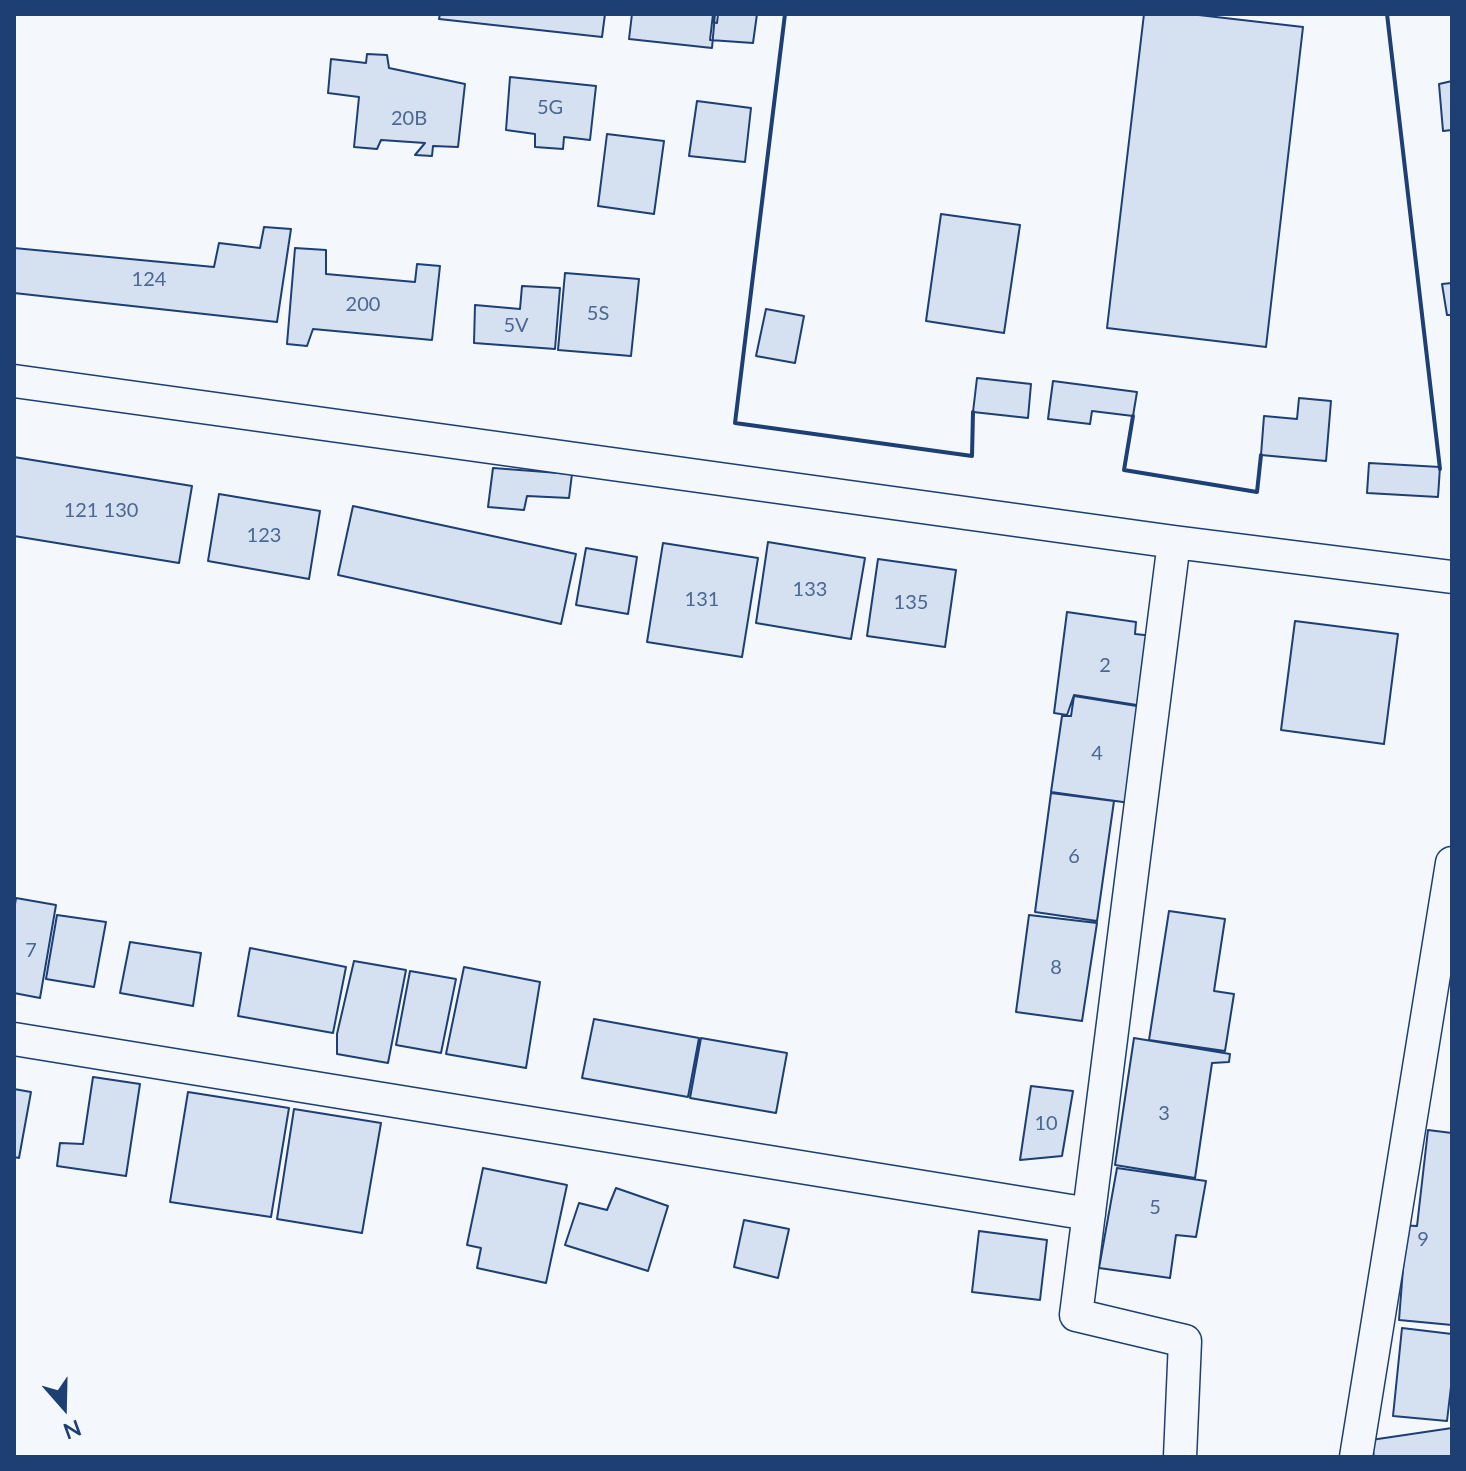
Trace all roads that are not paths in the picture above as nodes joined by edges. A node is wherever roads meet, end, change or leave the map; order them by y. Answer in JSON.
{"nodes":[{"id":1,"x":14,"y":381,"type":"edge"},
{"id":2,"x":1174,"y":542,"type":"junction"},
{"id":3,"x":1452,"y":577,"type":"edge"},
{"id":4,"x":1452,"y":863,"type":"edge"},
{"id":5,"x":14,"y":1039,"type":"edge"},
{"id":6,"x":1089,"y":1214,"type":"junction"},
{"id":7,"x":1180,"y":1457,"type":"edge"},
{"id":8,"x":1356,"y":1457,"type":"edge"}],
"edges":[{"from":1,"to":2,"type":"street"},
{"from":2,"to":3,"type":"street"},
{"from":2,"to":6,"type":"street"},
{"from":4,"to":8,"type":"street"},
{"from":5,"to":6,"type":"street"},
{"from":6,"to":7,"type":"street"}]}
